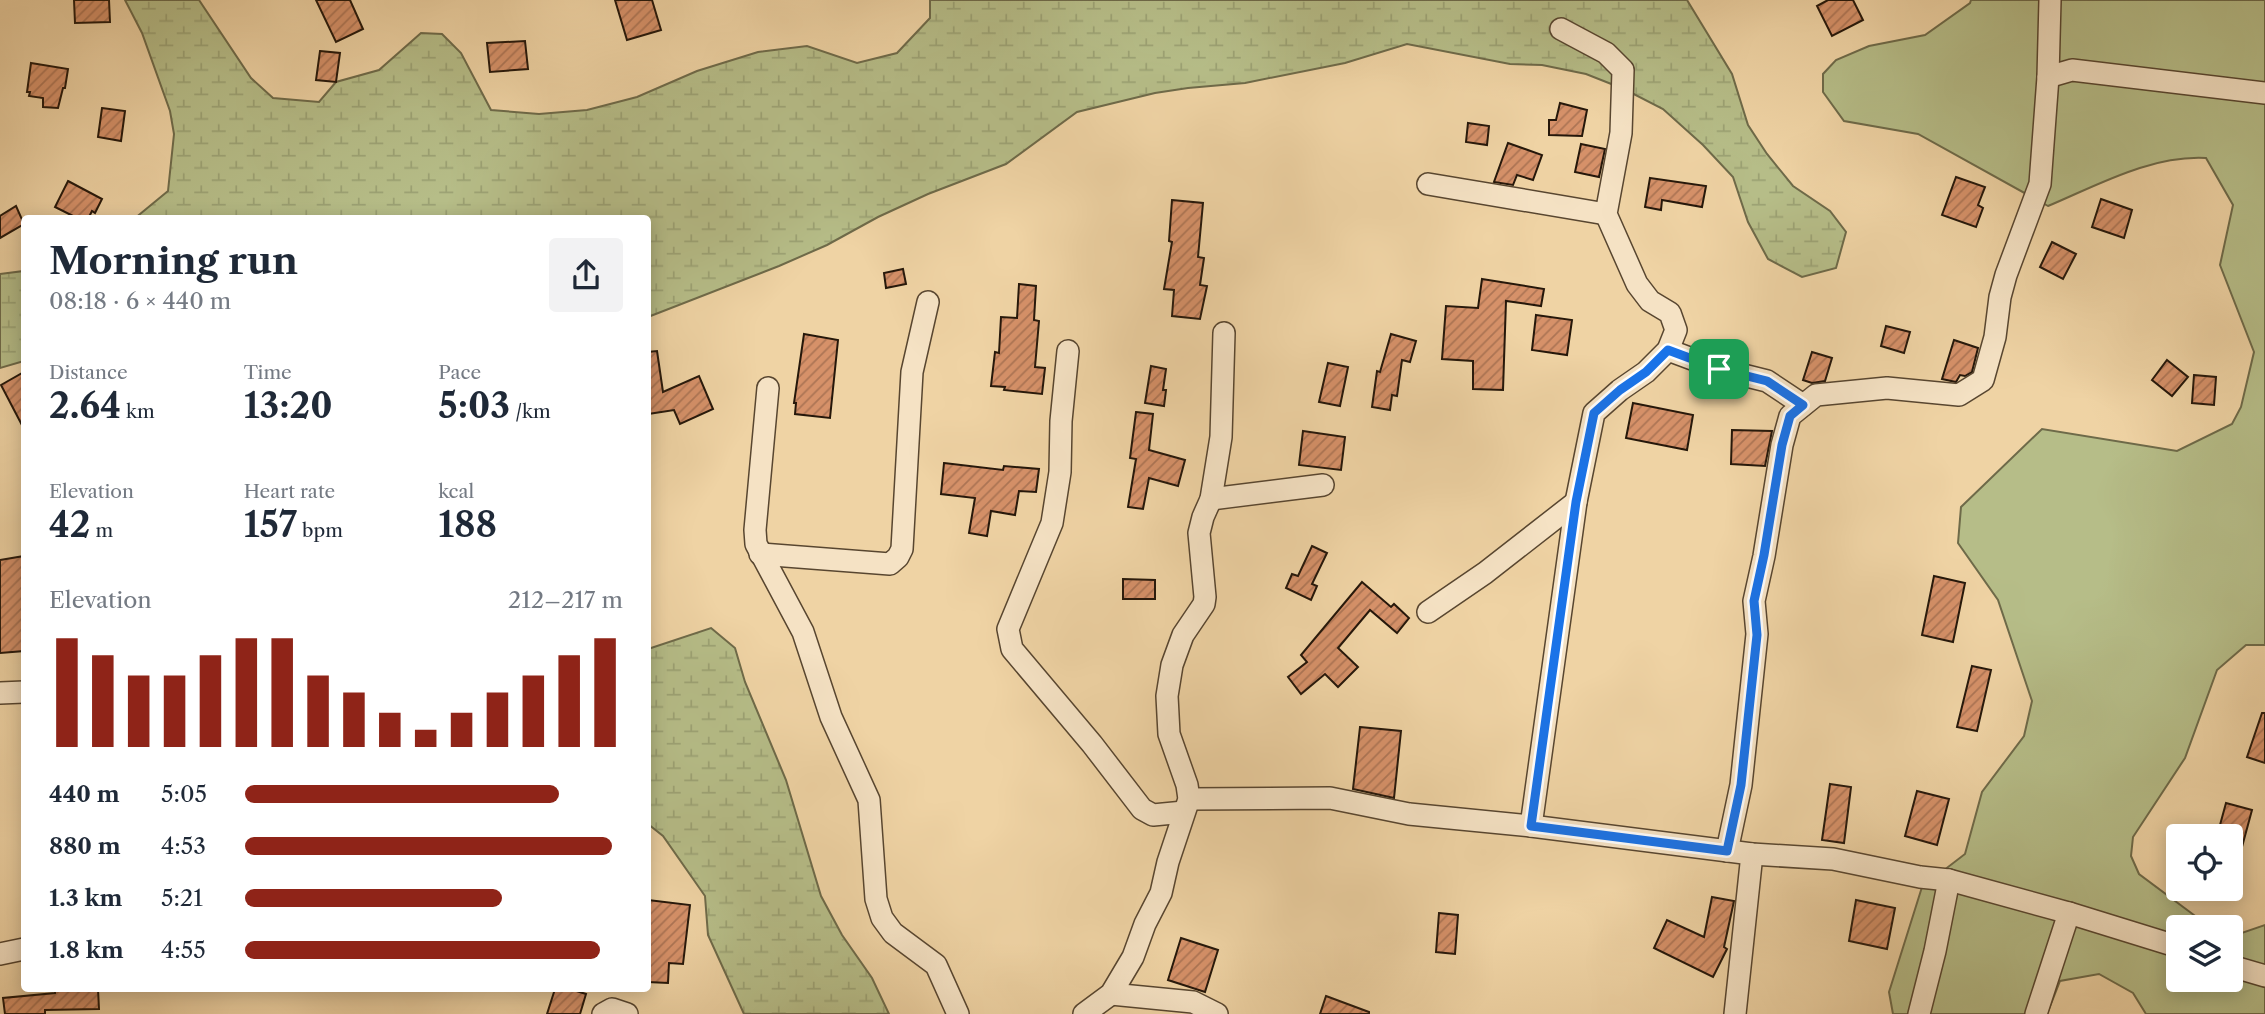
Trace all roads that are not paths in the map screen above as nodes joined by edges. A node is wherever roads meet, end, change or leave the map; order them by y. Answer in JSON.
{"nodes":[{"id":1,"x":2050,"y":0,"type":"edge"},
{"id":2,"x":1560,"y":29,"type":"dead end"},
{"id":3,"x":2048,"y":77,"type":"junction"},
{"id":4,"x":2265,"y":93,"type":"edge"},
{"id":5,"x":1428,"y":184,"type":"dead end"},
{"id":6,"x":1606,"y":214,"type":"junction"},
{"id":7,"x":928,"y":302,"type":"dead end"},
{"id":8,"x":1224,"y":333,"type":"dead end"},
{"id":9,"x":1668,"y":350,"type":"junction"},
{"id":10,"x":1068,"y":351,"type":"dead end"},
{"id":11,"x":768,"y":388,"type":"dead end"},
{"id":12,"x":1803,"y":405,"type":"junction"},
{"id":13,"x":1323,"y":485,"type":"dead end"},
{"id":14,"x":1211,"y":499,"type":"junction"},
{"id":15,"x":1576,"y":502,"type":"junction"},
{"id":16,"x":760,"y":554,"type":"junction"},
{"id":17,"x":1428,"y":612,"type":"dead end"},
{"id":18,"x":21,"y":692,"type":"edge"},
{"id":19,"x":0,"y":693,"type":"edge"},
{"id":20,"x":1186,"y":806,"type":"junction"},
{"id":21,"x":1531,"y":826,"type":"junction"},
{"id":22,"x":1727,"y":851,"type":"junction"},
{"id":23,"x":1752,"y":854,"type":"junction"},
{"id":24,"x":1949,"y":880,"type":"junction"},
{"id":25,"x":2069,"y":913,"type":"junction"},
{"id":26,"x":2166,"y":943,"type":"edge"},
{"id":27,"x":21,"y":950,"type":"edge"},
{"id":28,"x":0,"y":954,"type":"edge"},
{"id":29,"x":2243,"y":970,"type":"edge"},
{"id":30,"x":2265,"y":976,"type":"edge"},
{"id":31,"x":1111,"y":993,"type":"junction"},
{"id":32,"x":603,"y":1014,"type":"edge"},
{"id":33,"x":627,"y":1014,"type":"edge"},
{"id":34,"x":958,"y":1014,"type":"edge"},
{"id":35,"x":1084,"y":1014,"type":"edge"},
{"id":36,"x":1217,"y":1014,"type":"edge"},
{"id":37,"x":1735,"y":1014,"type":"edge"},
{"id":38,"x":1919,"y":1014,"type":"edge"},
{"id":39,"x":2036,"y":1014,"type":"edge"}],
"edges":[{"from":1,"to":3,"type":"street"},
{"from":2,"to":6,"type":"street"},
{"from":3,"to":4,"type":"street"},
{"from":3,"to":12,"type":"street"},
{"from":5,"to":6,"type":"street"},
{"from":6,"to":9,"type":"street"},
{"from":7,"to":16,"type":"street"},
{"from":8,"to":14,"type":"street"},
{"from":9,"to":12,"type":"street"},
{"from":9,"to":15,"type":"street"},
{"from":10,"to":20,"type":"street"},
{"from":11,"to":16,"type":"street"},
{"from":12,"to":22,"type":"street"},
{"from":13,"to":14,"type":"street"},
{"from":14,"to":20,"type":"street"},
{"from":15,"to":17,"type":"street"},
{"from":15,"to":21,"type":"street"},
{"from":16,"to":34,"type":"street"},
{"from":18,"to":19,"type":"street"},
{"from":20,"to":21,"type":"street"},
{"from":20,"to":31,"type":"street"},
{"from":21,"to":22,"type":"street"},
{"from":22,"to":23,"type":"street"},
{"from":23,"to":24,"type":"street"},
{"from":23,"to":37,"type":"street"},
{"from":24,"to":25,"type":"street"},
{"from":24,"to":38,"type":"street"},
{"from":25,"to":26,"type":"street"},
{"from":25,"to":39,"type":"street"},
{"from":27,"to":28,"type":"street"},
{"from":29,"to":30,"type":"street"},
{"from":31,"to":35,"type":"street"},
{"from":31,"to":36,"type":"street"},
{"from":32,"to":33,"type":"street"}]}
